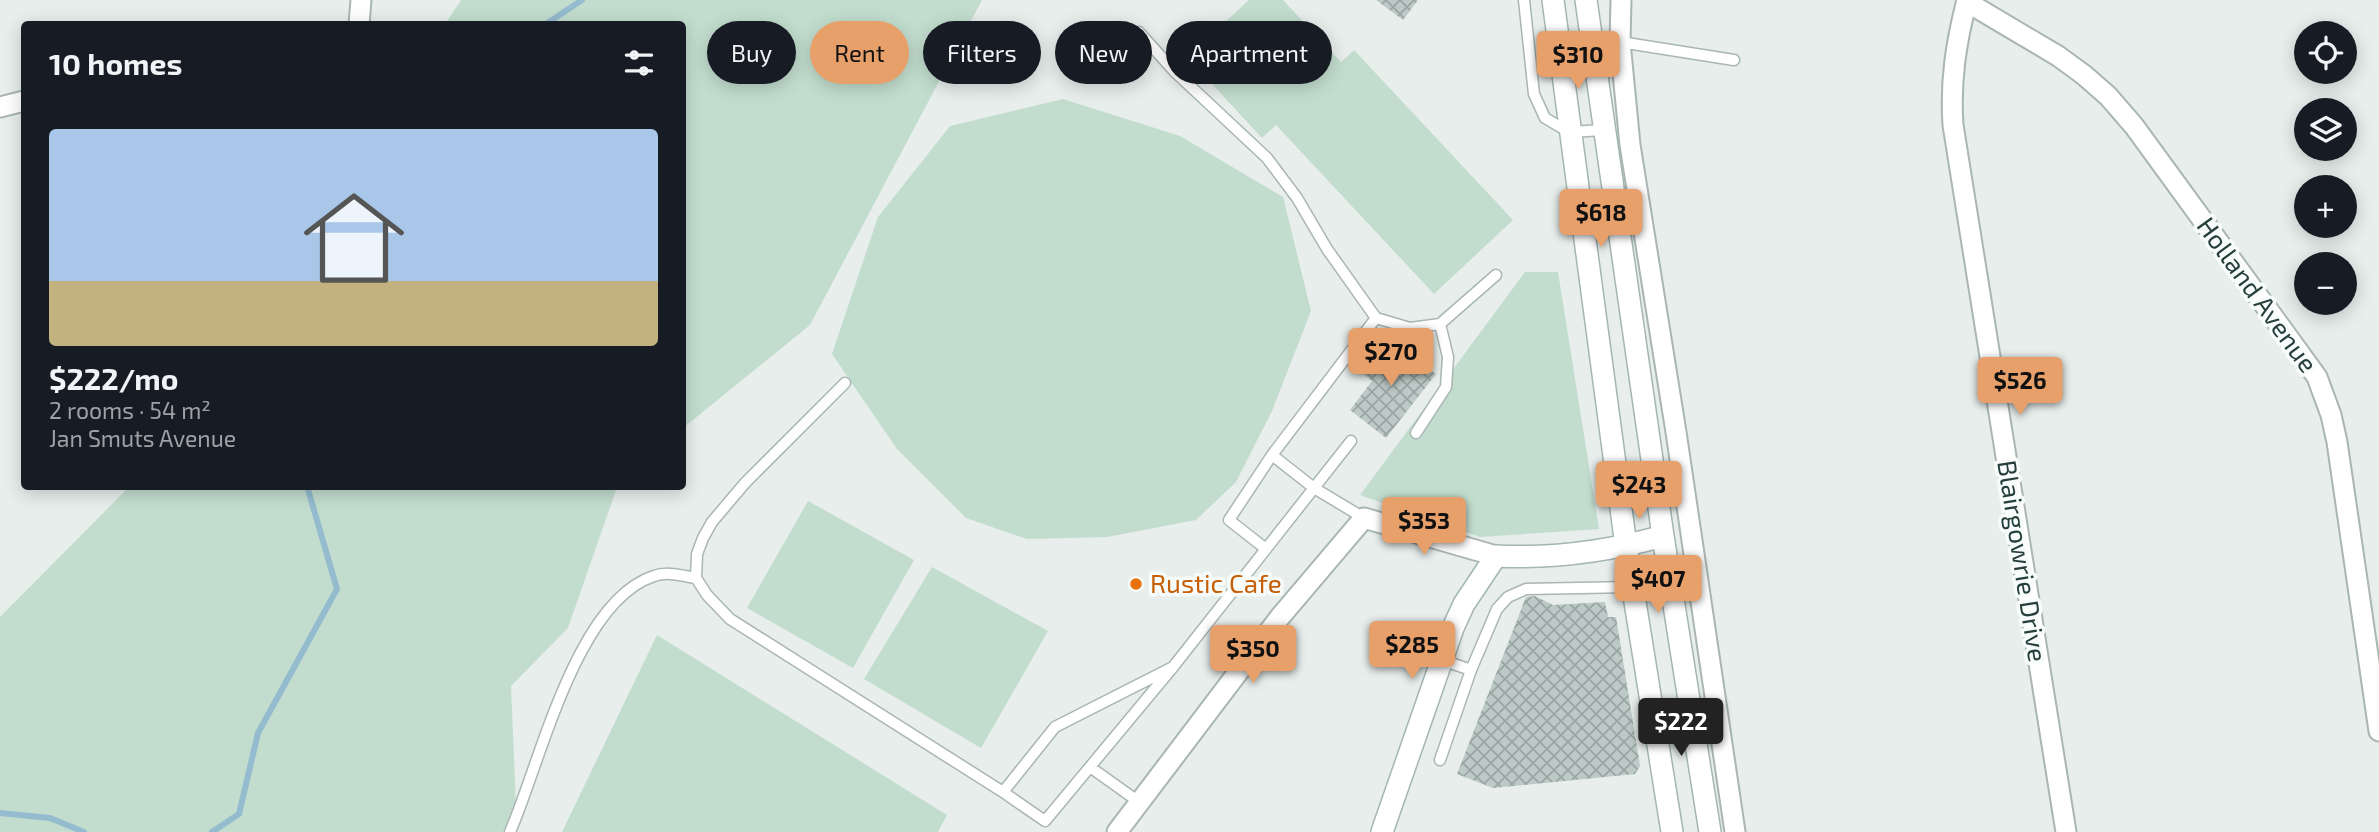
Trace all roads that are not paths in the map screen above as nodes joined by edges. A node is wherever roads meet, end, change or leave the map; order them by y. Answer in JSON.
{"nodes":[{"id":1,"x":361,"y":0,"type":"edge"},
{"id":2,"x":1524,"y":0,"type":"edge"},
{"id":3,"x":1553,"y":0,"type":"edge"},
{"id":4,"x":1586,"y":0,"type":"edge"},
{"id":5,"x":1621,"y":0,"type":"edge"},
{"id":6,"x":1967,"y":1,"type":"edge"},
{"id":7,"x":359,"y":21,"type":"edge"},
{"id":8,"x":1620,"y":43,"type":"junction"},
{"id":9,"x":1152,"y":46,"type":"edge"},
{"id":10,"x":1734,"y":60,"type":"dead end"},
{"id":11,"x":21,"y":102,"type":"edge"},
{"id":12,"x":0,"y":107,"type":"edge"},
{"id":13,"x":1604,"y":130,"type":"junction"},
{"id":14,"x":1569,"y":132,"type":"junction"},
{"id":15,"x":1496,"y":275,"type":"dead end"},
{"id":16,"x":1376,"y":318,"type":"junction"},
{"id":17,"x":1440,"y":324,"type":"junction"},
{"id":18,"x":845,"y":383,"type":"dead end"},
{"id":19,"x":1416,"y":433,"type":"dead end"},
{"id":20,"x":1351,"y":441,"type":"dead end"},
{"id":21,"x":1272,"y":454,"type":"junction"},
{"id":22,"x":1314,"y":488,"type":"junction"},
{"id":23,"x":1364,"y":518,"type":"junction"},
{"id":24,"x":1663,"y":536,"type":"junction"},
{"id":25,"x":1626,"y":546,"type":"junction"},
{"id":26,"x":1266,"y":549,"type":"junction"},
{"id":27,"x":1496,"y":556,"type":"junction"},
{"id":28,"x":696,"y":578,"type":"junction"},
{"id":29,"x":1633,"y":587,"type":"junction"},
{"id":30,"x":1441,"y":660,"type":"junction"},
{"id":31,"x":1173,"y":667,"type":"junction"},
{"id":32,"x":1471,"y":670,"type":"junction"},
{"id":33,"x":2379,"y":731,"type":"edge"},
{"id":34,"x":1440,"y":760,"type":"dead end"},
{"id":35,"x":1090,"y":766,"type":"junction"},
{"id":36,"x":1003,"y":792,"type":"junction"},
{"id":37,"x":1139,"y":802,"type":"junction"},
{"id":38,"x":510,"y":832,"type":"edge"},
{"id":39,"x":1117,"y":832,"type":"edge"},
{"id":40,"x":1381,"y":832,"type":"edge"},
{"id":41,"x":1672,"y":832,"type":"edge"},
{"id":42,"x":1710,"y":832,"type":"edge"},
{"id":43,"x":1735,"y":832,"type":"edge"},
{"id":44,"x":2066,"y":832,"type":"edge"}],
"edges":[{"from":1,"to":7,"type":"street"},
{"from":2,"to":14,"type":"lane"},
{"from":3,"to":14,"type":"main road"},
{"from":4,"to":13,"type":"main road"},
{"from":5,"to":8,"type":"street"},
{"from":6,"to":33,"type":"street","name":"Holland Avenue"},
{"from":6,"to":44,"type":"street","name":"Blairgowrie Drive"},
{"from":8,"to":10,"type":"lane"},
{"from":8,"to":43,"type":"street"},
{"from":9,"to":16,"type":"lane"},
{"from":11,"to":12,"type":"street"},
{"from":13,"to":14,"type":"lane"},
{"from":13,"to":24,"type":"main road"},
{"from":14,"to":25,"type":"main road"},
{"from":15,"to":17,"type":"lane"},
{"from":16,"to":17,"type":"lane"},
{"from":16,"to":21,"type":"lane"},
{"from":17,"to":19,"type":"lane"},
{"from":18,"to":28,"type":"lane"},
{"from":20,"to":22,"type":"lane"},
{"from":21,"to":22,"type":"lane"},
{"from":21,"to":26,"type":"lane"},
{"from":22,"to":23,"type":"lane"},
{"from":22,"to":26,"type":"lane"},
{"from":23,"to":27,"type":"street"},
{"from":23,"to":37,"type":"street"},
{"from":24,"to":25,"type":"main road"},
{"from":24,"to":42,"type":"main road"},
{"from":25,"to":27,"type":"main road"},
{"from":25,"to":29,"type":"main road"},
{"from":26,"to":31,"type":"lane"},
{"from":27,"to":30,"type":"main road"},
{"from":28,"to":36,"type":"lane"},
{"from":28,"to":38,"type":"lane"},
{"from":29,"to":32,"type":"lane"},
{"from":29,"to":41,"type":"main road"},
{"from":30,"to":32,"type":"lane"},
{"from":30,"to":40,"type":"main road"},
{"from":31,"to":35,"type":"lane"},
{"from":31,"to":36,"type":"lane"},
{"from":32,"to":34,"type":"lane"},
{"from":35,"to":36,"type":"lane"},
{"from":35,"to":37,"type":"lane"},
{"from":37,"to":39,"type":"street"}]}
